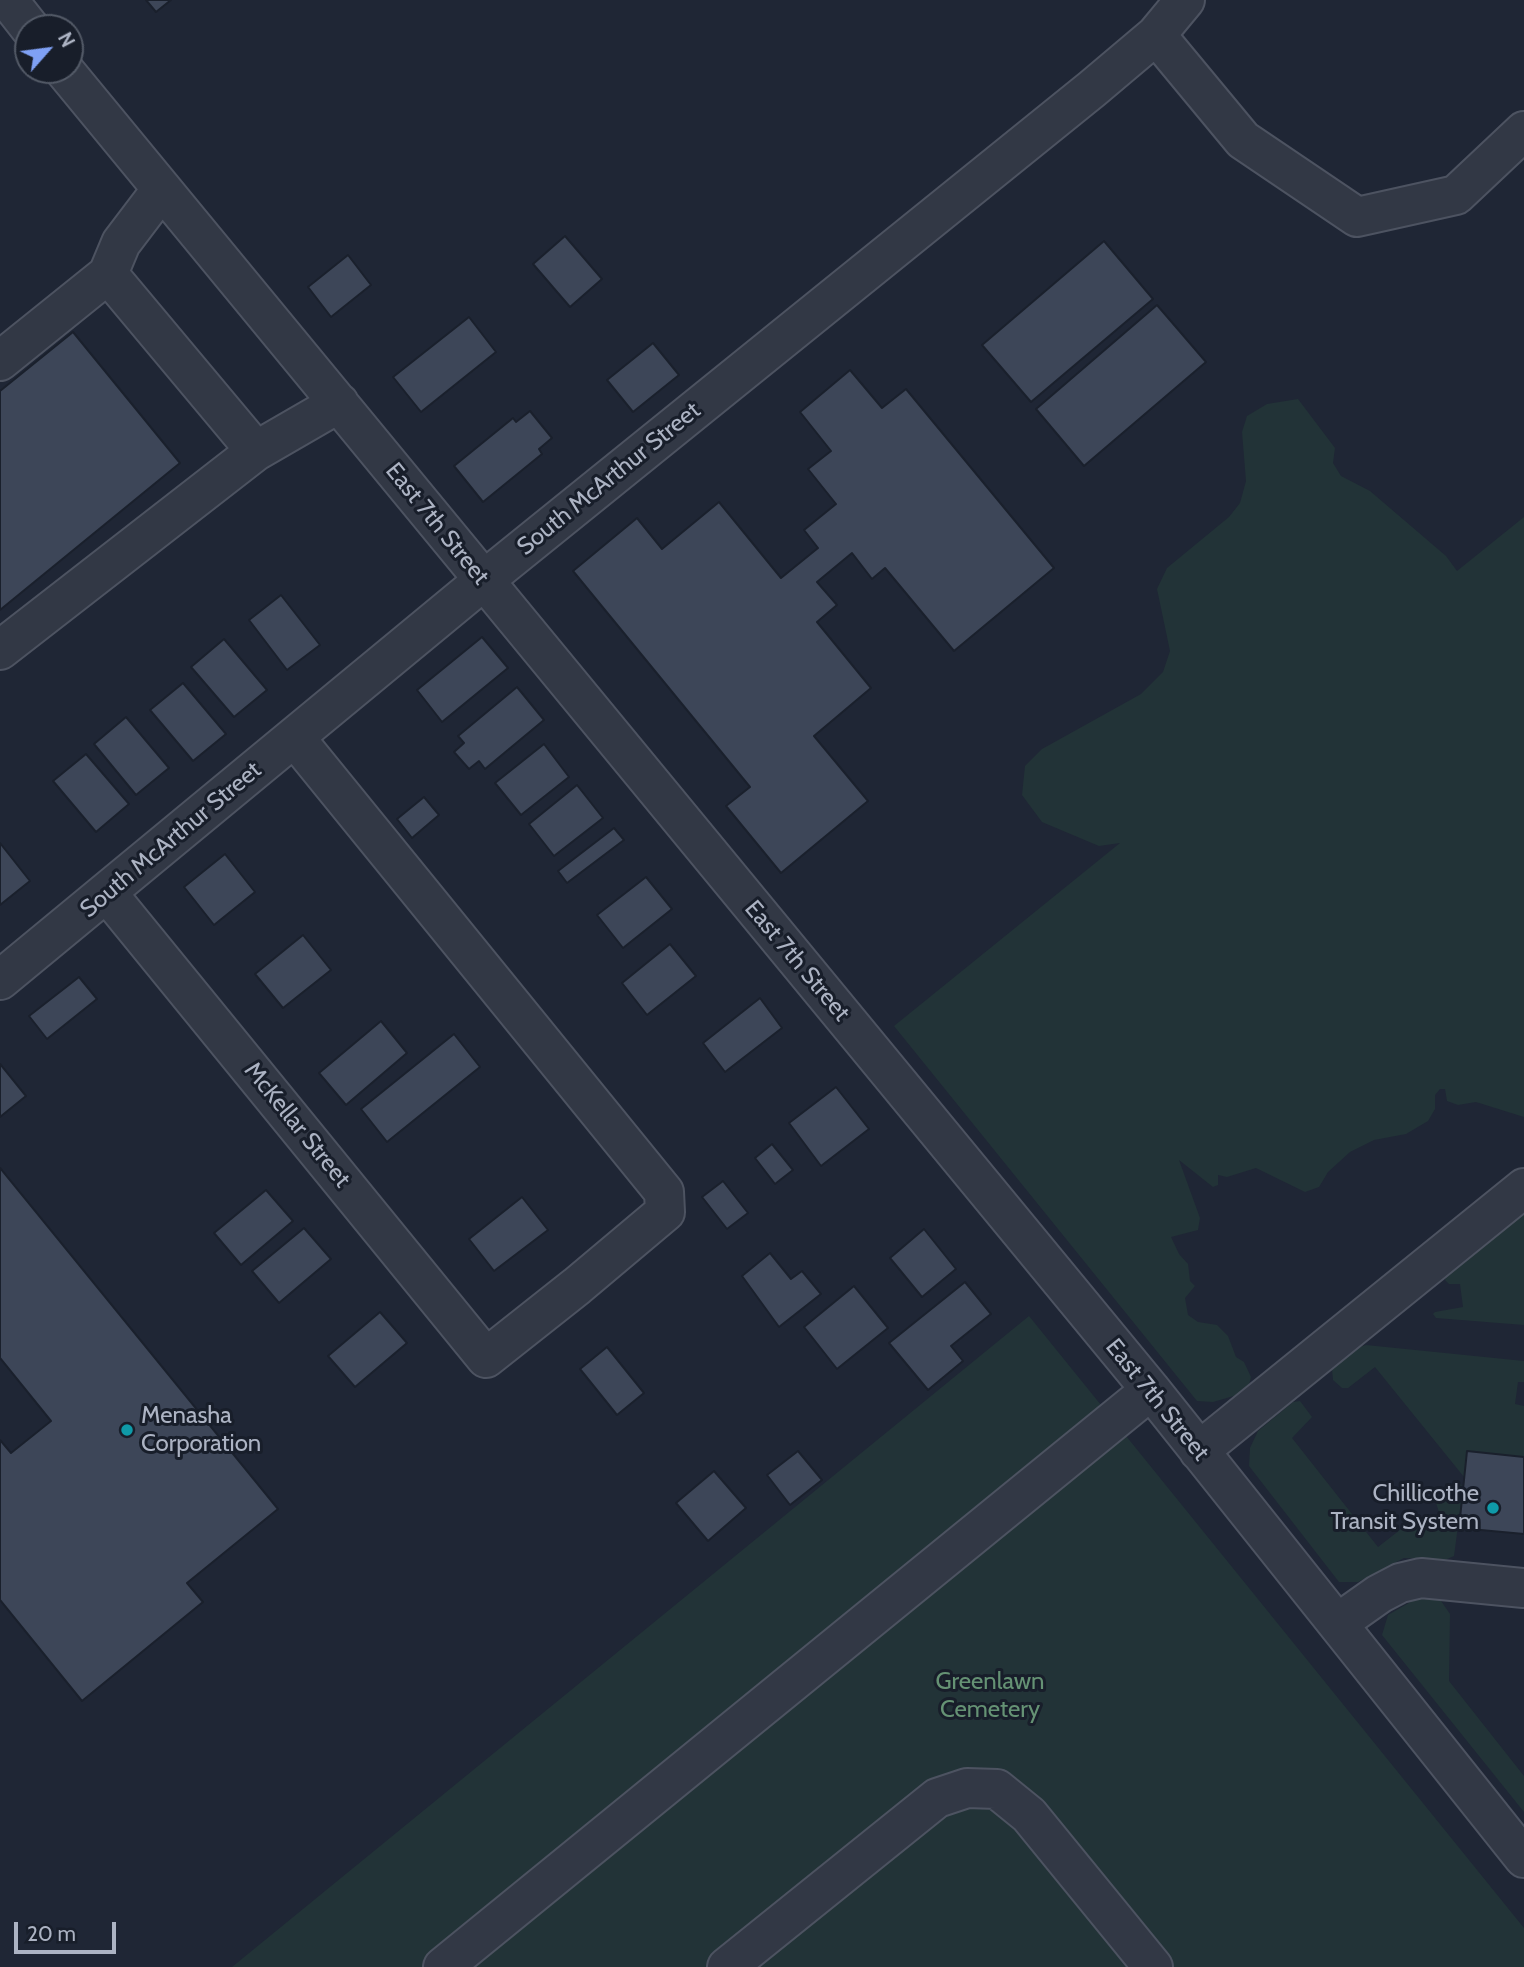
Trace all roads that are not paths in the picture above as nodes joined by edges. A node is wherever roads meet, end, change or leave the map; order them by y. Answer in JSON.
{"nodes":[{"id":1,"x":8,"y":0,"type":"edge"},
{"id":2,"x":1185,"y":0,"type":"edge"},
{"id":3,"x":19,"y":14,"type":"edge"},
{"id":4,"x":1156,"y":35,"type":"junction"},
{"id":5,"x":75,"y":84,"type":"edge"},
{"id":6,"x":1524,"y":131,"type":"edge"},
{"id":7,"x":162,"y":190,"type":"junction"},
{"id":8,"x":108,"y":274,"type":"junction"},
{"id":9,"x":0,"y":361,"type":"edge"},
{"id":10,"x":339,"y":403,"type":"junction"},
{"id":11,"x":256,"y":451,"type":"junction"},
{"id":12,"x":484,"y":581,"type":"junction"},
{"id":13,"x":0,"y":650,"type":"edge"},
{"id":14,"x":295,"y":738,"type":"junction"},
{"id":15,"x":107,"y":893,"type":"junction"},
{"id":16,"x":0,"y":980,"type":"edge"},
{"id":17,"x":1524,"y":1188,"type":"edge"},
{"id":18,"x":1151,"y":1390,"type":"junction"},
{"id":19,"x":1199,"y":1451,"type":"junction"},
{"id":20,"x":1524,"y":1588,"type":"edge"},
{"id":21,"x":1338,"y":1623,"type":"junction"},
{"id":22,"x":1524,"y":1858,"type":"edge"},
{"id":23,"x":443,"y":1967,"type":"edge"},
{"id":24,"x":727,"y":1967,"type":"edge"},
{"id":25,"x":1153,"y":1967,"type":"edge"}],
"edges":[{"from":1,"to":3,"type":"street"},
{"from":2,"to":4,"type":"street","name":"South McArthur Street"},
{"from":4,"to":6,"type":"street"},
{"from":4,"to":12,"type":"street","name":"South McArthur Street"},
{"from":5,"to":7,"type":"street","name":"East 7th Street"},
{"from":7,"to":8,"type":"street"},
{"from":7,"to":10,"type":"street","name":"East 7th Street"},
{"from":8,"to":9,"type":"street"},
{"from":8,"to":11,"type":"street"},
{"from":10,"to":11,"type":"street"},
{"from":10,"to":12,"type":"street","name":"East 7th Street"},
{"from":11,"to":13,"type":"street"},
{"from":12,"to":14,"type":"street","name":"South McArthur Street"},
{"from":12,"to":18,"type":"street","name":"East 7th Street"},
{"from":14,"to":15,"type":"street","name":"South McArthur Street"},
{"from":14,"to":15,"type":"street","name":"McKellar Street"},
{"from":15,"to":16,"type":"street","name":"South McArthur Street"},
{"from":17,"to":19,"type":"street"},
{"from":18,"to":19,"type":"street","name":"East 7th Street"},
{"from":18,"to":23,"type":"street"},
{"from":19,"to":21,"type":"street","name":"East 7th Street"},
{"from":20,"to":21,"type":"street"},
{"from":21,"to":22,"type":"street","name":"East 7th Street"},
{"from":24,"to":25,"type":"street"}]}
